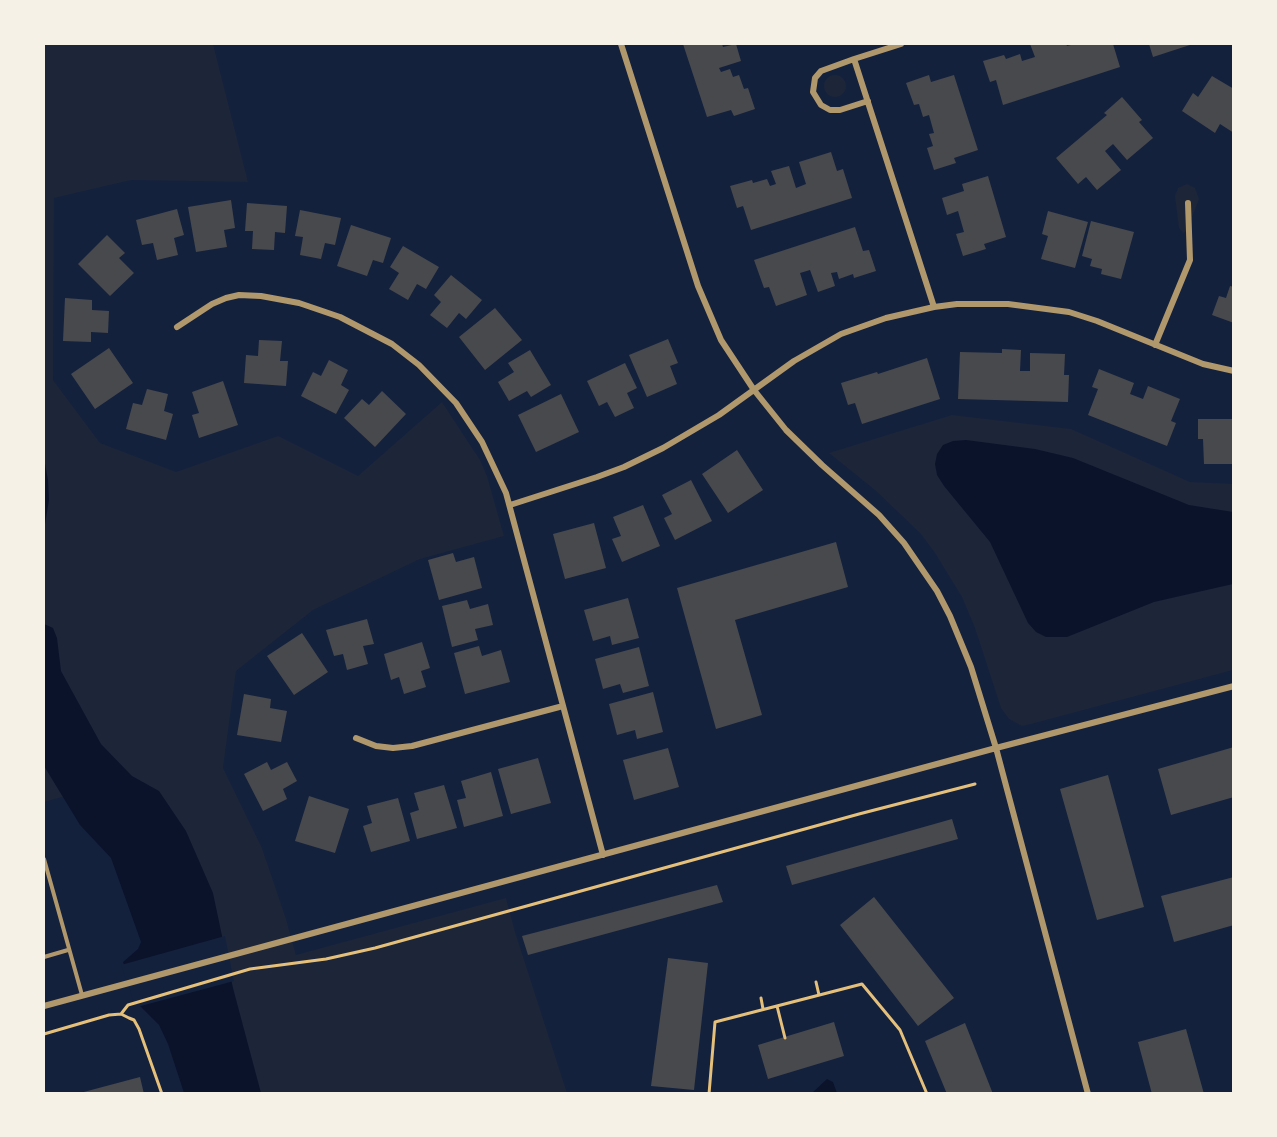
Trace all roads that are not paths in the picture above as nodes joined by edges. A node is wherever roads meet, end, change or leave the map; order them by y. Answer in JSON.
{"nodes":[{"id":1,"x":621,"y":44,"type":"edge"},
{"id":2,"x":901,"y":44,"type":"edge"},
{"id":3,"x":854,"y":59,"type":"junction"},
{"id":4,"x":868,"y":101,"type":"junction"},
{"id":5,"x":1188,"y":203,"type":"dead end"},
{"id":6,"x":934,"y":307,"type":"junction"},
{"id":7,"x":177,"y":327,"type":"dead end"},
{"id":8,"x":1155,"y":345,"type":"junction"},
{"id":9,"x":1233,"y":371,"type":"edge"},
{"id":10,"x":754,"y":390,"type":"junction"},
{"id":11,"x":510,"y":505,"type":"junction"},
{"id":12,"x":1233,"y":686,"type":"edge"},
{"id":13,"x":563,"y":706,"type":"junction"},
{"id":14,"x":356,"y":738,"type":"dead end"},
{"id":15,"x":996,"y":748,"type":"junction"},
{"id":16,"x":603,"y":855,"type":"junction"},
{"id":17,"x":44,"y":859,"type":"edge"},
{"id":18,"x":68,"y":950,"type":"junction"},
{"id":19,"x":44,"y":957,"type":"edge"},
{"id":20,"x":82,"y":995,"type":"junction"},
{"id":21,"x":44,"y":1006,"type":"edge"},
{"id":22,"x":1088,"y":1094,"type":"edge"}],
"edges":[{"from":1,"to":10,"type":"street"},
{"from":2,"to":3,"type":"street"},
{"from":3,"to":4,"type":"street"},
{"from":3,"to":4,"type":"street"},
{"from":4,"to":6,"type":"street"},
{"from":5,"to":8,"type":"street"},
{"from":6,"to":8,"type":"street"},
{"from":6,"to":10,"type":"street"},
{"from":7,"to":11,"type":"street"},
{"from":8,"to":9,"type":"street"},
{"from":10,"to":11,"type":"street"},
{"from":10,"to":15,"type":"street"},
{"from":11,"to":13,"type":"street"},
{"from":12,"to":15,"type":"street"},
{"from":13,"to":14,"type":"street"},
{"from":13,"to":16,"type":"street"},
{"from":15,"to":16,"type":"street"},
{"from":15,"to":22,"type":"street"},
{"from":16,"to":20,"type":"street"},
{"from":17,"to":18,"type":"lane"},
{"from":18,"to":19,"type":"lane"},
{"from":18,"to":20,"type":"lane"},
{"from":20,"to":21,"type":"street"}]}
